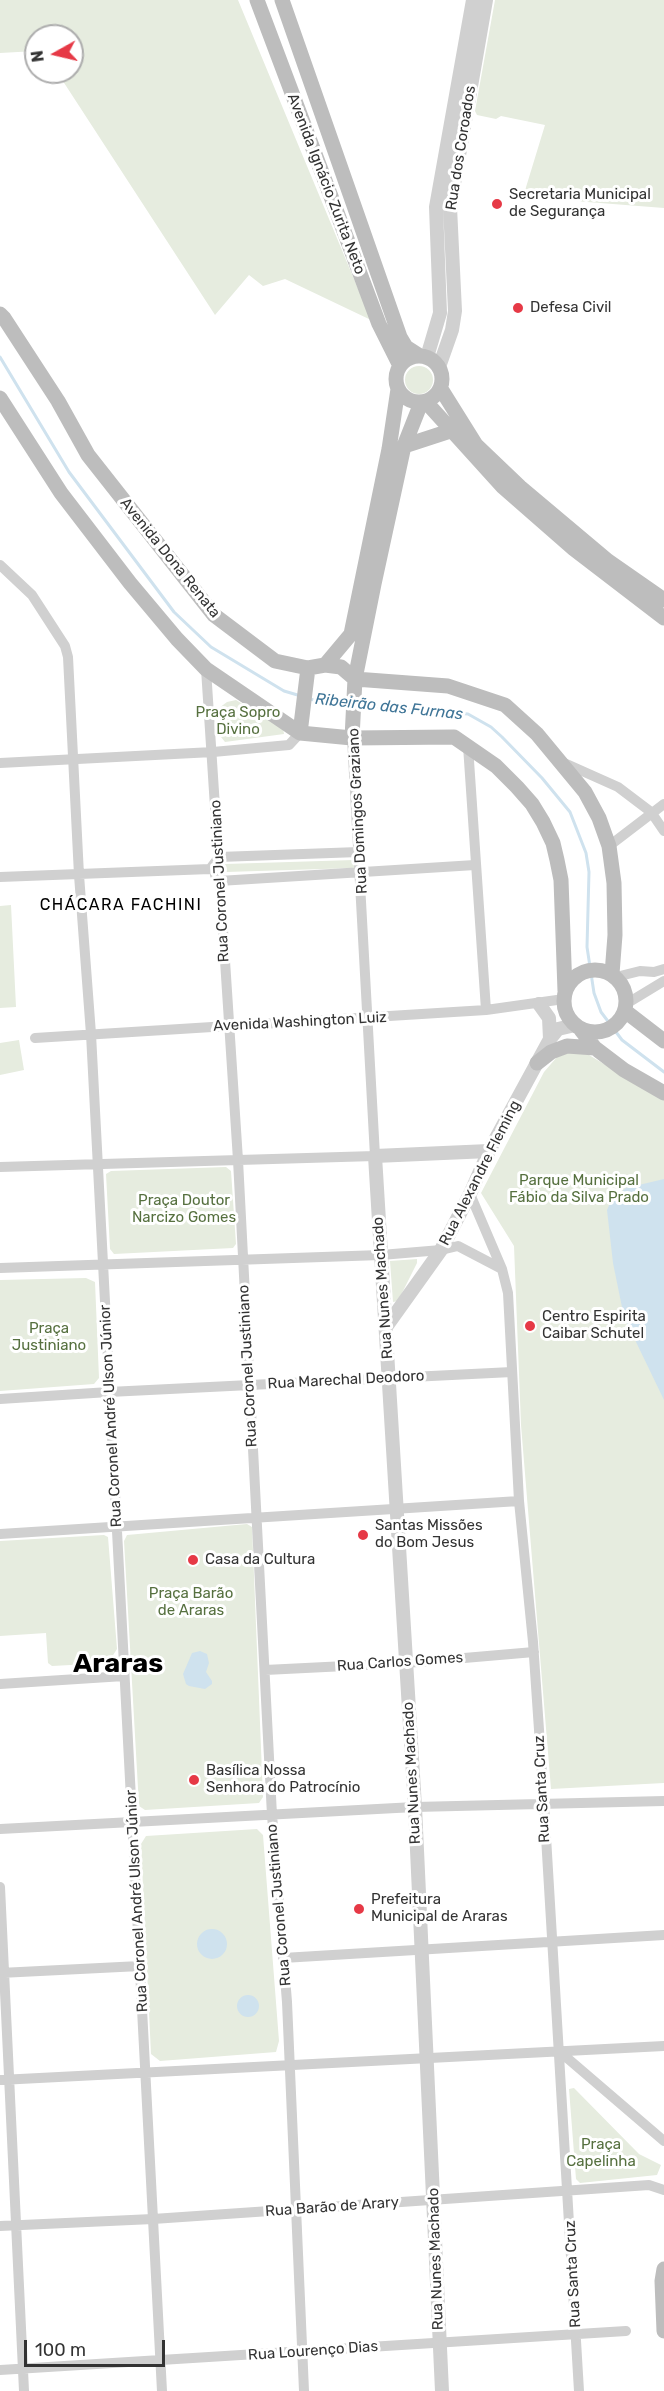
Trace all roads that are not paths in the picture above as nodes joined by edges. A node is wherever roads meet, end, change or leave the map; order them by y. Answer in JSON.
{"nodes":[{"id":1,"x":257,"y":0,"type":"edge"},
{"id":2,"x":282,"y":0,"type":"edge"},
{"id":3,"x":473,"y":0,"type":"edge"},
{"id":4,"x":486,"y":0,"type":"edge"},
{"id":5,"x":282,"y":68,"type":"junction"},
{"id":6,"x":306,"y":72,"type":"junction"},
{"id":7,"x":443,"y":207,"type":"junction"},
{"id":8,"x":0,"y":314,"type":"edge"},
{"id":9,"x":429,"y":360,"type":"junction"},
{"id":10,"x":400,"y":366,"type":"junction"},
{"id":11,"x":398,"y":389,"type":"junction"},
{"id":12,"x":441,"y":389,"type":"junction"},
{"id":13,"x":0,"y":398,"type":"edge"},
{"id":14,"x":424,"y":402,"type":"junction"},
{"id":15,"x":450,"y":431,"type":"junction"},
{"id":16,"x":404,"y":446,"type":"junction"},
{"id":17,"x":0,"y":565,"type":"edge"},
{"id":18,"x":664,"y":600,"type":"edge"},
{"id":19,"x":664,"y":618,"type":"edge"},
{"id":20,"x":325,"y":665,"type":"junction"},
{"id":21,"x":308,"y":668,"type":"junction"},
{"id":22,"x":206,"y":669,"type":"junction"},
{"id":23,"x":355,"y":679,"type":"junction"},
{"id":24,"x":300,"y":733,"type":"junction"},
{"id":25,"x":352,"y":738,"type":"junction"},
{"id":26,"x":468,"y":746,"type":"junction"},
{"id":27,"x":213,"y":752,"type":"junction"},
{"id":28,"x":75,"y":759,"type":"junction"},
{"id":29,"x":562,"y":762,"type":"junction"},
{"id":30,"x":0,"y":764,"type":"edge"},
{"id":31,"x":664,"y":804,"type":"edge"},
{"id":32,"x":651,"y":812,"type":"junction"},
{"id":33,"x":664,"y":831,"type":"edge"},
{"id":34,"x":609,"y":846,"type":"junction"},
{"id":35,"x":359,"y":852,"type":"junction"},
{"id":36,"x":219,"y":857,"type":"junction"},
{"id":37,"x":475,"y":865,"type":"junction"},
{"id":38,"x":210,"y":869,"type":"junction"},
{"id":39,"x":361,"y":873,"type":"junction"},
{"id":40,"x":79,"y":875,"type":"junction"},
{"id":41,"x":0,"y":877,"type":"edge"},
{"id":42,"x":219,"y":881,"type":"junction"},
{"id":43,"x":664,"y":969,"type":"edge"},
{"id":44,"x":610,"y":974,"type":"junction"},
{"id":45,"x":664,"y":981,"type":"edge"},
{"id":46,"x":564,"y":995,"type":"junction"},
{"id":47,"x":539,"y":1004,"type":"junction"},
{"id":48,"x":486,"y":1010,"type":"junction"},
{"id":49,"x":624,"y":1012,"type":"junction"},
{"id":50,"x":369,"y":1018,"type":"junction"},
{"id":51,"x":230,"y":1026,"type":"junction"},
{"id":52,"x":578,"y":1027,"type":"junction"},
{"id":53,"x":91,"y":1034,"type":"junction"},
{"id":54,"x":35,"y":1038,"type":"dead end"},
{"id":55,"x":550,"y":1040,"type":"junction"},
{"id":56,"x":664,"y":1041,"type":"edge"},
{"id":57,"x":595,"y":1048,"type":"junction"},
{"id":58,"x":537,"y":1063,"type":"junction"},
{"id":59,"x":664,"y":1093,"type":"edge"},
{"id":60,"x":489,"y":1151,"type":"junction"},
{"id":61,"x":375,"y":1156,"type":"junction"},
{"id":62,"x":238,"y":1160,"type":"junction"},
{"id":63,"x":98,"y":1164,"type":"junction"},
{"id":64,"x":0,"y":1167,"type":"edge"},
{"id":65,"x":470,"y":1194,"type":"junction"},
{"id":66,"x":441,"y":1250,"type":"junction"},
{"id":67,"x":381,"y":1255,"type":"junction"},
{"id":68,"x":242,"y":1261,"type":"junction"},
{"id":69,"x":103,"y":1266,"type":"junction"},
{"id":70,"x":0,"y":1268,"type":"edge"},
{"id":71,"x":502,"y":1269,"type":"junction"},
{"id":72,"x":386,"y":1327,"type":"junction"},
{"id":73,"x":512,"y":1372,"type":"junction"},
{"id":74,"x":389,"y":1377,"type":"junction"},
{"id":75,"x":249,"y":1386,"type":"junction"},
{"id":76,"x":109,"y":1392,"type":"junction"},
{"id":77,"x":0,"y":1399,"type":"edge"},
{"id":78,"x":519,"y":1501,"type":"junction"},
{"id":79,"x":395,"y":1509,"type":"junction"},
{"id":80,"x":257,"y":1517,"type":"junction"},
{"id":81,"x":116,"y":1526,"type":"junction"},
{"id":82,"x":0,"y":1534,"type":"edge"},
{"id":83,"x":534,"y":1652,"type":"junction"},
{"id":84,"x":406,"y":1663,"type":"junction"},
{"id":85,"x":265,"y":1670,"type":"junction"},
{"id":86,"x":124,"y":1676,"type":"junction"},
{"id":87,"x":0,"y":1684,"type":"edge"},
{"id":88,"x":664,"y":1800,"type":"edge"},
{"id":89,"x":544,"y":1803,"type":"junction"},
{"id":90,"x":415,"y":1807,"type":"junction"},
{"id":91,"x":272,"y":1815,"type":"junction"},
{"id":92,"x":134,"y":1822,"type":"junction"},
{"id":93,"x":0,"y":1829,"type":"edge"},
{"id":94,"x":0,"y":1887,"type":"edge"},
{"id":95,"x":664,"y":1935,"type":"edge"},
{"id":96,"x":551,"y":1942,"type":"junction"},
{"id":97,"x":420,"y":1949,"type":"junction"},
{"id":98,"x":283,"y":1958,"type":"junction"},
{"id":99,"x":140,"y":1966,"type":"junction"},
{"id":100,"x":2,"y":1973,"type":"edge"},
{"id":101,"x":664,"y":2046,"type":"edge"},
{"id":102,"x":559,"y":2051,"type":"junction"},
{"id":103,"x":425,"y":2057,"type":"junction"},
{"id":104,"x":290,"y":2063,"type":"junction"},
{"id":105,"x":145,"y":2073,"type":"junction"},
{"id":106,"x":5,"y":2079,"type":"edge"},
{"id":107,"x":664,"y":2142,"type":"edge"},
{"id":108,"x":568,"y":2190,"type":"junction"},
{"id":109,"x":664,"y":2190,"type":"edge"},
{"id":110,"x":434,"y":2200,"type":"junction"},
{"id":111,"x":295,"y":2209,"type":"junction"},
{"id":112,"x":153,"y":2219,"type":"junction"},
{"id":113,"x":17,"y":2225,"type":"junction"},
{"id":114,"x":0,"y":2226,"type":"edge"},
{"id":115,"x":664,"y":2269,"type":"edge"},
{"id":116,"x":626,"y":2331,"type":"dead end"},
{"id":117,"x":664,"y":2331,"type":"edge"},
{"id":118,"x":576,"y":2335,"type":"junction"},
{"id":119,"x":439,"y":2342,"type":"junction"},
{"id":120,"x":302,"y":2352,"type":"junction"},
{"id":121,"x":161,"y":2361,"type":"junction"},
{"id":122,"x":23,"y":2368,"type":"junction"},
{"id":123,"x":0,"y":2370,"type":"edge"},
{"id":124,"x":24,"y":2391,"type":"edge"},
{"id":125,"x":162,"y":2391,"type":"edge"},
{"id":126,"x":304,"y":2391,"type":"edge"},
{"id":127,"x":442,"y":2391,"type":"edge"},
{"id":128,"x":579,"y":2391,"type":"edge"}],
"edges":[{"from":1,"to":5,"type":"main road","name":"Avenida Ignácio Zurita Neto"},
{"from":2,"to":6,"type":"main road","name":"Avenida Ignácio Zurita Neto"},
{"from":3,"to":7,"type":"street","name":"Rua dos Coroados"},
{"from":4,"to":7,"type":"street","name":"Rua dos Coroados"},
{"from":5,"to":6,"type":"street"},
{"from":5,"to":10,"type":"main road","name":"Avenida Ignácio Zurita Neto"},
{"from":6,"to":9,"type":"main road","name":"Avenida Ignácio Zurita Neto"},
{"from":7,"to":9,"type":"street","name":"Rua dos Coroados"},
{"from":8,"to":21,"type":"main road","name":"Avenida Dona Renata"},
{"from":9,"to":10,"type":"main road"},
{"from":9,"to":12,"type":"main road"},
{"from":10,"to":11,"type":"main road"},
{"from":11,"to":14,"type":"main road"},
{"from":11,"to":20,"type":"main road"},
{"from":12,"to":14,"type":"main road"},
{"from":12,"to":18,"type":"main road"},
{"from":13,"to":22,"type":"main road"},
{"from":14,"to":15,"type":"main road"},
{"from":14,"to":16,"type":"main road","name":"Rua Domingos Graziano"},
{"from":15,"to":16,"type":"main road"},
{"from":15,"to":19,"type":"main road"},
{"from":16,"to":23,"type":"main road","name":"Rua Domingos Graziano"},
{"from":17,"to":28,"type":"street","name":"Rua Coronel André Ulson Júnior"},
{"from":20,"to":21,"type":"main road","name":"Avenida Dona Renata"},
{"from":20,"to":23,"type":"main road"},
{"from":21,"to":24,"type":"main road"},
{"from":22,"to":24,"type":"main road"},
{"from":22,"to":27,"type":"street","name":"Rua Coronel Justiniano"},
{"from":23,"to":25,"type":"main road","name":"Rua Domingos Graziano"},
{"from":23,"to":29,"type":"main road"},
{"from":24,"to":25,"type":"main road"},
{"from":24,"to":27,"type":"street"},
{"from":25,"to":26,"type":"main road"},
{"from":25,"to":35,"type":"street","name":"Rua Domingos Graziano"},
{"from":26,"to":37,"type":"street"},
{"from":26,"to":46,"type":"main road"},
{"from":27,"to":28,"type":"street"},
{"from":27,"to":36,"type":"street","name":"Rua Coronel Justiniano"},
{"from":28,"to":30,"type":"street"},
{"from":28,"to":40,"type":"street","name":"Rua Coronel André Ulson Júnior"},
{"from":29,"to":32,"type":"street"},
{"from":29,"to":34,"type":"main road"},
{"from":31,"to":32,"type":"street"},
{"from":32,"to":33,"type":"street"},
{"from":32,"to":34,"type":"street"},
{"from":34,"to":44,"type":"main road"},
{"from":35,"to":36,"type":"street"},
{"from":35,"to":39,"type":"street","name":"Rua Domingos Graziano"},
{"from":36,"to":38,"type":"street"},
{"from":36,"to":42,"type":"street","name":"Rua Coronel Justiniano"},
{"from":37,"to":39,"type":"street"},
{"from":37,"to":48,"type":"street"},
{"from":38,"to":40,"type":"street"},
{"from":38,"to":42,"type":"street"},
{"from":39,"to":42,"type":"street"},
{"from":39,"to":50,"type":"street","name":"Rua Domingos Graziano"},
{"from":40,"to":41,"type":"street"},
{"from":40,"to":53,"type":"street","name":"Rua Coronel André Ulson Júnior"},
{"from":42,"to":51,"type":"street","name":"Rua Coronel Justiniano"},
{"from":43,"to":44,"type":"street"},
{"from":44,"to":46,"type":"main road"},
{"from":44,"to":49,"type":"main road"},
{"from":45,"to":49,"type":"street"},
{"from":46,"to":47,"type":"street","name":"Avenida Washington Luiz"},
{"from":46,"to":52,"type":"main road"},
{"from":47,"to":48,"type":"street","name":"Avenida Washington Luiz"},
{"from":47,"to":55,"type":"street"},
{"from":48,"to":50,"type":"street","name":"Avenida Washington Luiz"},
{"from":49,"to":52,"type":"main road"},
{"from":49,"to":56,"type":"main road"},
{"from":50,"to":51,"type":"street","name":"Avenida Washington Luiz"},
{"from":50,"to":61,"type":"street","name":"Rua Domingos Graziano"},
{"from":51,"to":53,"type":"street","name":"Avenida Washington Luiz"},
{"from":51,"to":62,"type":"street","name":"Rua Coronel Justiniano"},
{"from":52,"to":55,"type":"street","name":"Rua Alexandre Fleming"},
{"from":52,"to":57,"type":"main road"},
{"from":53,"to":54,"type":"street","name":"Avenida Washington Luiz"},
{"from":53,"to":63,"type":"street","name":"Rua Coronel André Ulson Júnior"},
{"from":55,"to":58,"type":"street","name":"Rua Alexandre Fleming"},
{"from":57,"to":58,"type":"main road"},
{"from":57,"to":59,"type":"main road"},
{"from":58,"to":60,"type":"street","name":"Rua Alexandre Fleming"},
{"from":60,"to":61,"type":"street"},
{"from":60,"to":65,"type":"street","name":"Rua Alexandre Fleming"},
{"from":61,"to":62,"type":"street"},
{"from":61,"to":67,"type":"street","name":"Rua Nunes Machado"},
{"from":62,"to":63,"type":"street"},
{"from":62,"to":68,"type":"street","name":"Rua Coronel Justiniano"},
{"from":63,"to":64,"type":"street"},
{"from":63,"to":69,"type":"street","name":"Rua Coronel André Ulson Júnior"},
{"from":65,"to":66,"type":"street","name":"Rua Alexandre Fleming"},
{"from":65,"to":71,"type":"street","name":"Rua Santa Cruz"},
{"from":66,"to":67,"type":"street"},
{"from":66,"to":71,"type":"street"},
{"from":66,"to":72,"type":"street","name":"Rua Alexandre Fleming"},
{"from":67,"to":68,"type":"street"},
{"from":67,"to":72,"type":"street","name":"Rua Nunes Machado"},
{"from":68,"to":69,"type":"street"},
{"from":68,"to":75,"type":"street","name":"Rua Coronel Justiniano"},
{"from":69,"to":70,"type":"street"},
{"from":69,"to":76,"type":"street","name":"Rua Coronel André Ulson Júnior"},
{"from":71,"to":73,"type":"street","name":"Rua Santa Cruz"},
{"from":72,"to":74,"type":"street","name":"Rua Nunes Machado"},
{"from":73,"to":74,"type":"street","name":"Rua Marechal Deodoro"},
{"from":73,"to":78,"type":"street","name":"Rua Santa Cruz"},
{"from":74,"to":75,"type":"street","name":"Rua Marechal Deodoro"},
{"from":74,"to":79,"type":"street","name":"Rua Nunes Machado"},
{"from":75,"to":76,"type":"street","name":"Rua Marechal Deodoro"},
{"from":75,"to":80,"type":"street","name":"Rua Coronel Justiniano"},
{"from":76,"to":77,"type":"street","name":"Rua Marechal Deodoro"},
{"from":76,"to":81,"type":"street","name":"Rua Coronel André Ulson Júnior"},
{"from":78,"to":79,"type":"street"},
{"from":78,"to":83,"type":"street","name":"Rua Santa Cruz"},
{"from":79,"to":80,"type":"street"},
{"from":79,"to":84,"type":"street","name":"Rua Nunes Machado"},
{"from":80,"to":81,"type":"street"},
{"from":80,"to":85,"type":"street","name":"Rua Coronel Justiniano"},
{"from":81,"to":82,"type":"street"},
{"from":81,"to":86,"type":"street","name":"Rua Coronel André Ulson Júnior"},
{"from":83,"to":84,"type":"street","name":"Rua Carlos Gomes"},
{"from":83,"to":89,"type":"street","name":"Rua Santa Cruz"},
{"from":84,"to":85,"type":"street","name":"Rua Carlos Gomes"},
{"from":84,"to":90,"type":"street","name":"Rua Nunes Machado"},
{"from":85,"to":91,"type":"street","name":"Rua Coronel Justiniano"},
{"from":86,"to":87,"type":"street"},
{"from":86,"to":92,"type":"street","name":"Rua Coronel André Ulson Júnior"},
{"from":88,"to":89,"type":"street"},
{"from":89,"to":90,"type":"street"},
{"from":89,"to":96,"type":"street","name":"Rua Santa Cruz"},
{"from":90,"to":91,"type":"street"},
{"from":90,"to":97,"type":"street","name":"Rua Nunes Machado"},
{"from":91,"to":92,"type":"street"},
{"from":91,"to":98,"type":"street","name":"Rua Coronel Justiniano"},
{"from":92,"to":93,"type":"street"},
{"from":92,"to":99,"type":"street","name":"Rua Coronel André Ulson Júnior"},
{"from":94,"to":100,"type":"street"},
{"from":95,"to":96,"type":"street"},
{"from":96,"to":97,"type":"street"},
{"from":96,"to":102,"type":"street","name":"Rua Santa Cruz"},
{"from":97,"to":98,"type":"street"},
{"from":97,"to":103,"type":"street","name":"Rua Nunes Machado"},
{"from":98,"to":104,"type":"street","name":"Rua Coronel Justiniano"},
{"from":99,"to":100,"type":"street"},
{"from":99,"to":105,"type":"street","name":"Rua Coronel André Ulson Júnior"},
{"from":100,"to":106,"type":"street"},
{"from":101,"to":102,"type":"street"},
{"from":102,"to":103,"type":"street"},
{"from":102,"to":107,"type":"street"},
{"from":102,"to":108,"type":"street","name":"Rua Santa Cruz"},
{"from":103,"to":104,"type":"street"},
{"from":103,"to":110,"type":"street","name":"Rua Nunes Machado"},
{"from":104,"to":105,"type":"street"},
{"from":104,"to":111,"type":"street","name":"Rua Coronel Justiniano"},
{"from":105,"to":106,"type":"street"},
{"from":105,"to":112,"type":"street","name":"Rua Coronel André Ulson Júnior"},
{"from":106,"to":113,"type":"street"},
{"from":108,"to":109,"type":"street","name":"Rua Barão de Arary"},
{"from":108,"to":110,"type":"street","name":"Rua Barão de Arary"},
{"from":108,"to":118,"type":"street","name":"Rua Santa Cruz"},
{"from":110,"to":111,"type":"street","name":"Rua Barão de Arary"},
{"from":110,"to":119,"type":"street","name":"Rua Nunes Machado"},
{"from":111,"to":112,"type":"street","name":"Rua Barão de Arary"},
{"from":111,"to":120,"type":"street","name":"Rua Coronel Justiniano"},
{"from":112,"to":113,"type":"street","name":"Rua Barão de Arary"},
{"from":112,"to":121,"type":"street","name":"Rua Coronel André Ulson Júnior"},
{"from":113,"to":114,"type":"street","name":"Rua Barão de Arary"},
{"from":113,"to":122,"type":"street"},
{"from":115,"to":117,"type":"main road"},
{"from":116,"to":118,"type":"street","name":"Rua Lourenço Dias"},
{"from":118,"to":119,"type":"street","name":"Rua Lourenço Dias"},
{"from":118,"to":128,"type":"street","name":"Rua Santa Cruz"},
{"from":119,"to":120,"type":"street","name":"Rua Lourenço Dias"},
{"from":119,"to":127,"type":"street","name":"Rua Nunes Machado"},
{"from":120,"to":121,"type":"street","name":"Rua Lourenço Dias"},
{"from":120,"to":126,"type":"street","name":"Rua Coronel Justiniano"},
{"from":121,"to":122,"type":"street","name":"Rua Lourenço Dias"},
{"from":121,"to":125,"type":"street","name":"Rua Coronel André Ulson Júnior"},
{"from":122,"to":123,"type":"street","name":"Rua Lourenço Dias"},
{"from":122,"to":124,"type":"street"}]}
